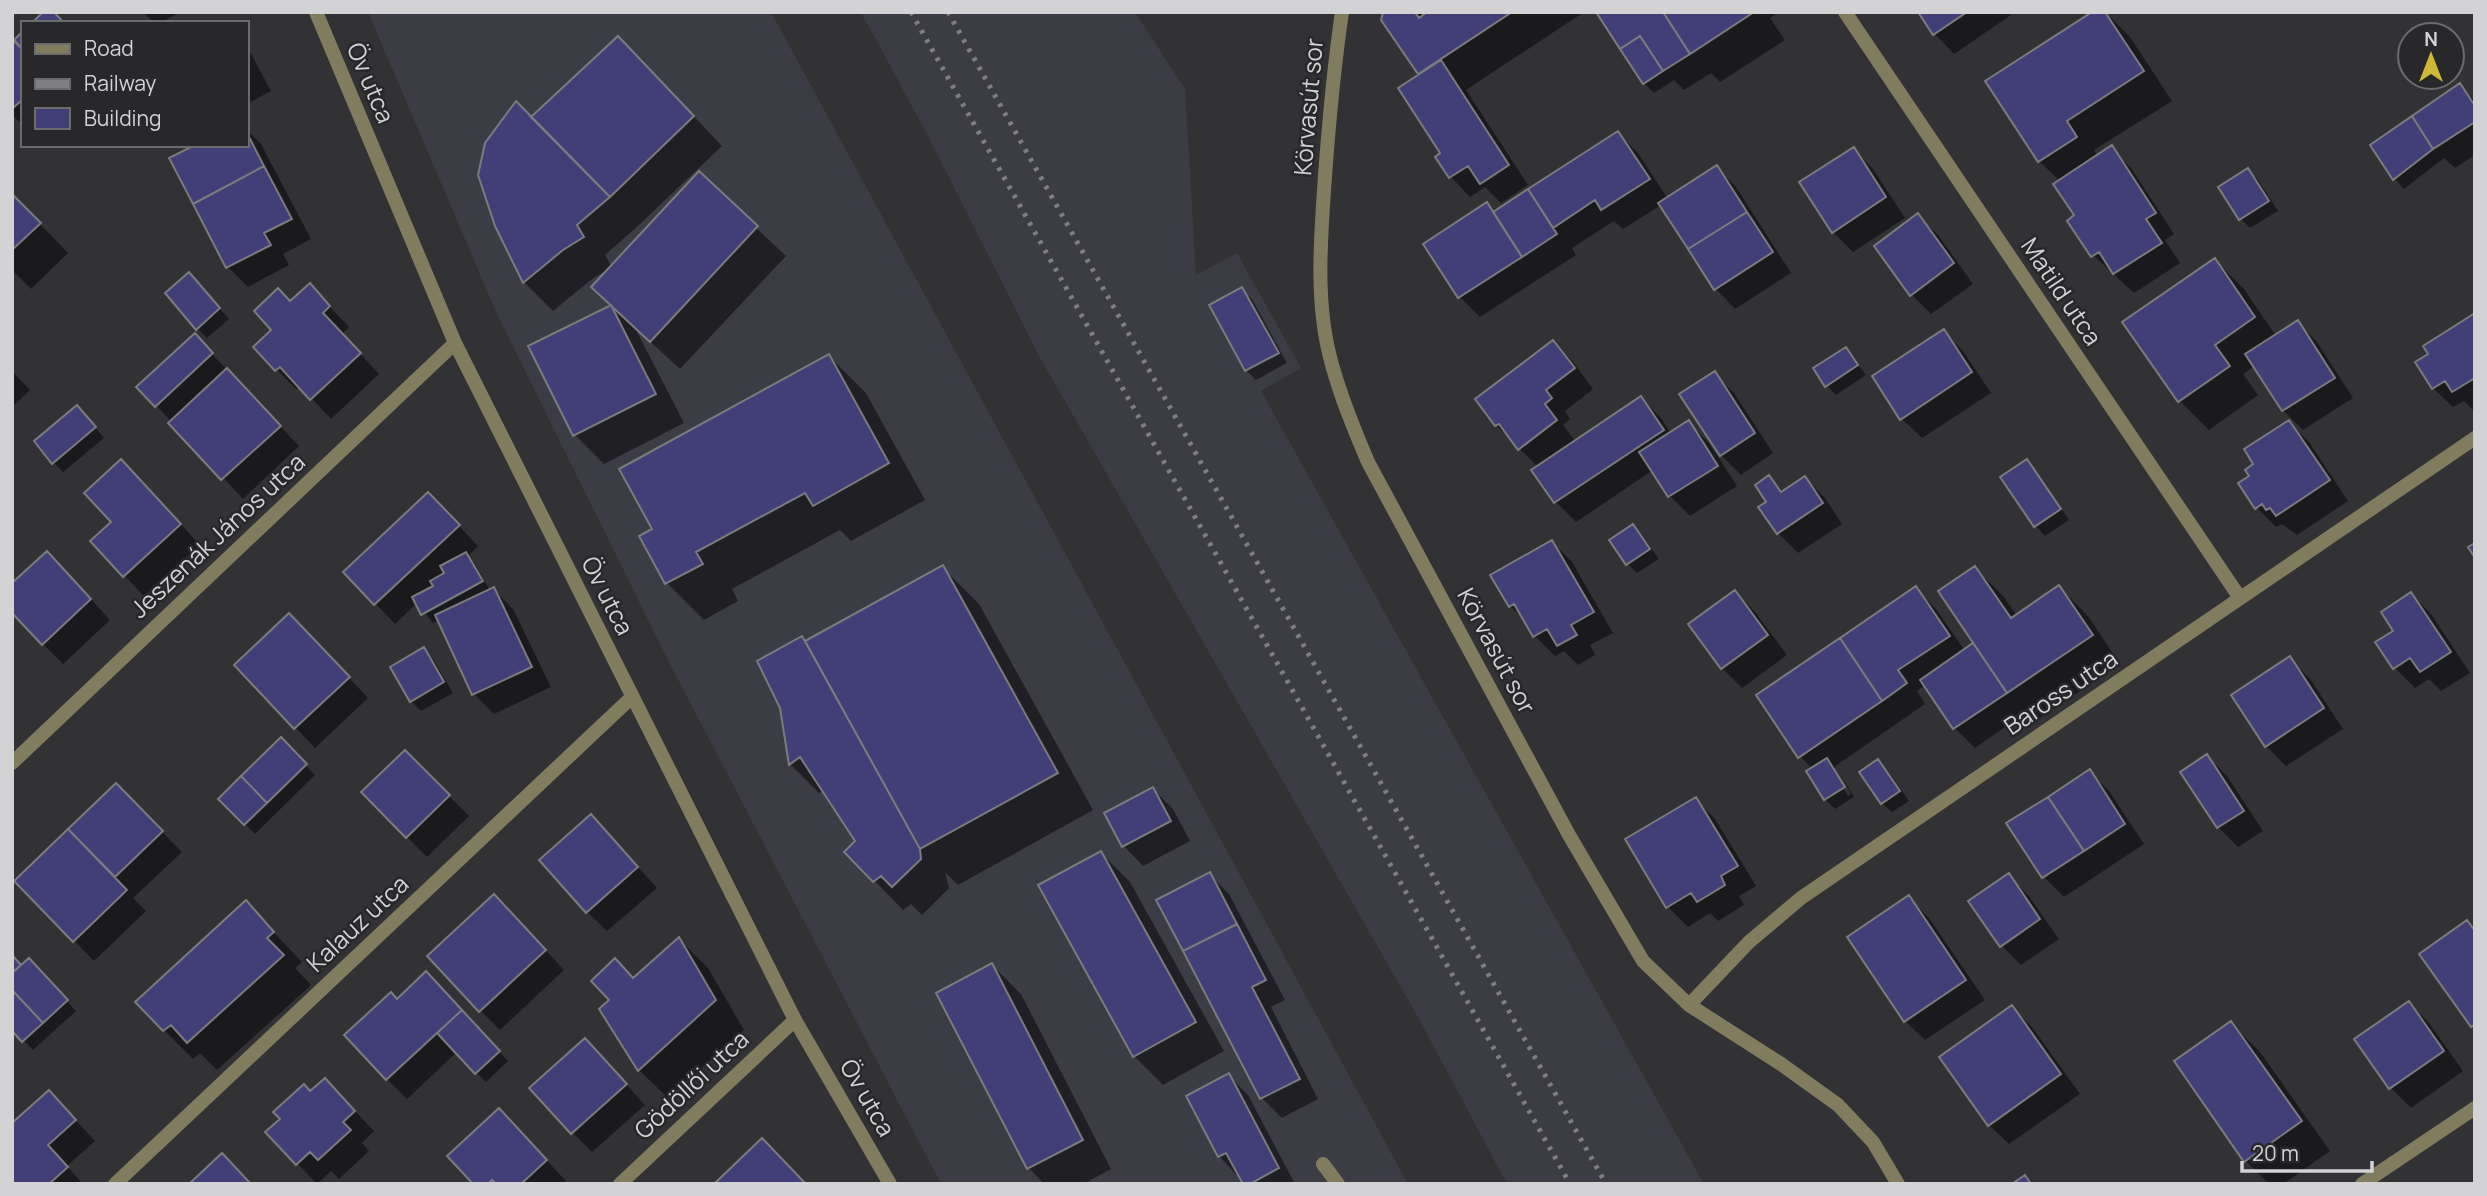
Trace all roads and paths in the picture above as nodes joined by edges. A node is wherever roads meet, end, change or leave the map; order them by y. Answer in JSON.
{"nodes":[{"id":1,"x":316,"y":12,"type":"edge"},
{"id":2,"x":1342,"y":12,"type":"edge"},
{"id":3,"x":1844,"y":12,"type":"edge"},
{"id":4,"x":455,"y":343,"type":"junction"},
{"id":5,"x":2475,"y":438,"type":"edge"},
{"id":6,"x":2240,"y":598,"type":"junction"},
{"id":7,"x":632,"y":697,"type":"junction"},
{"id":8,"x":12,"y":762,"type":"edge"},
{"id":9,"x":1689,"y":1005,"type":"junction"},
{"id":10,"x":795,"y":1020,"type":"junction"},
{"id":11,"x":2475,"y":1108,"type":"edge"},
{"id":12,"x":1322,"y":1164,"type":"dead end"},
{"id":13,"x":115,"y":1184,"type":"edge"},
{"id":14,"x":620,"y":1184,"type":"edge"},
{"id":15,"x":890,"y":1184,"type":"edge"},
{"id":16,"x":1338,"y":1184,"type":"edge"},
{"id":17,"x":1898,"y":1184,"type":"edge"},
{"id":18,"x":2362,"y":1184,"type":"edge"}],
"edges":[{"from":1,"to":4,"type":"street","name":"Öv utca"},
{"from":2,"to":9,"type":"street","name":"Körvasút sor"},
{"from":3,"to":6,"type":"street","name":"Matild utca"},
{"from":4,"to":7,"type":"street","name":"Öv utca"},
{"from":4,"to":8,"type":"street","name":"Jeszenák János utca"},
{"from":5,"to":6,"type":"street","name":"Baross utca"},
{"from":6,"to":9,"type":"street","name":"Baross utca"},
{"from":7,"to":10,"type":"street","name":"Öv utca"},
{"from":7,"to":13,"type":"street","name":"Kalauz utca"},
{"from":9,"to":17,"type":"street","name":"Körvasút sor"},
{"from":10,"to":14,"type":"street","name":"Gödöllői utca"},
{"from":10,"to":15,"type":"street","name":"Öv utca"},
{"from":11,"to":18,"type":"street"},
{"from":12,"to":16,"type":"street"}]}
